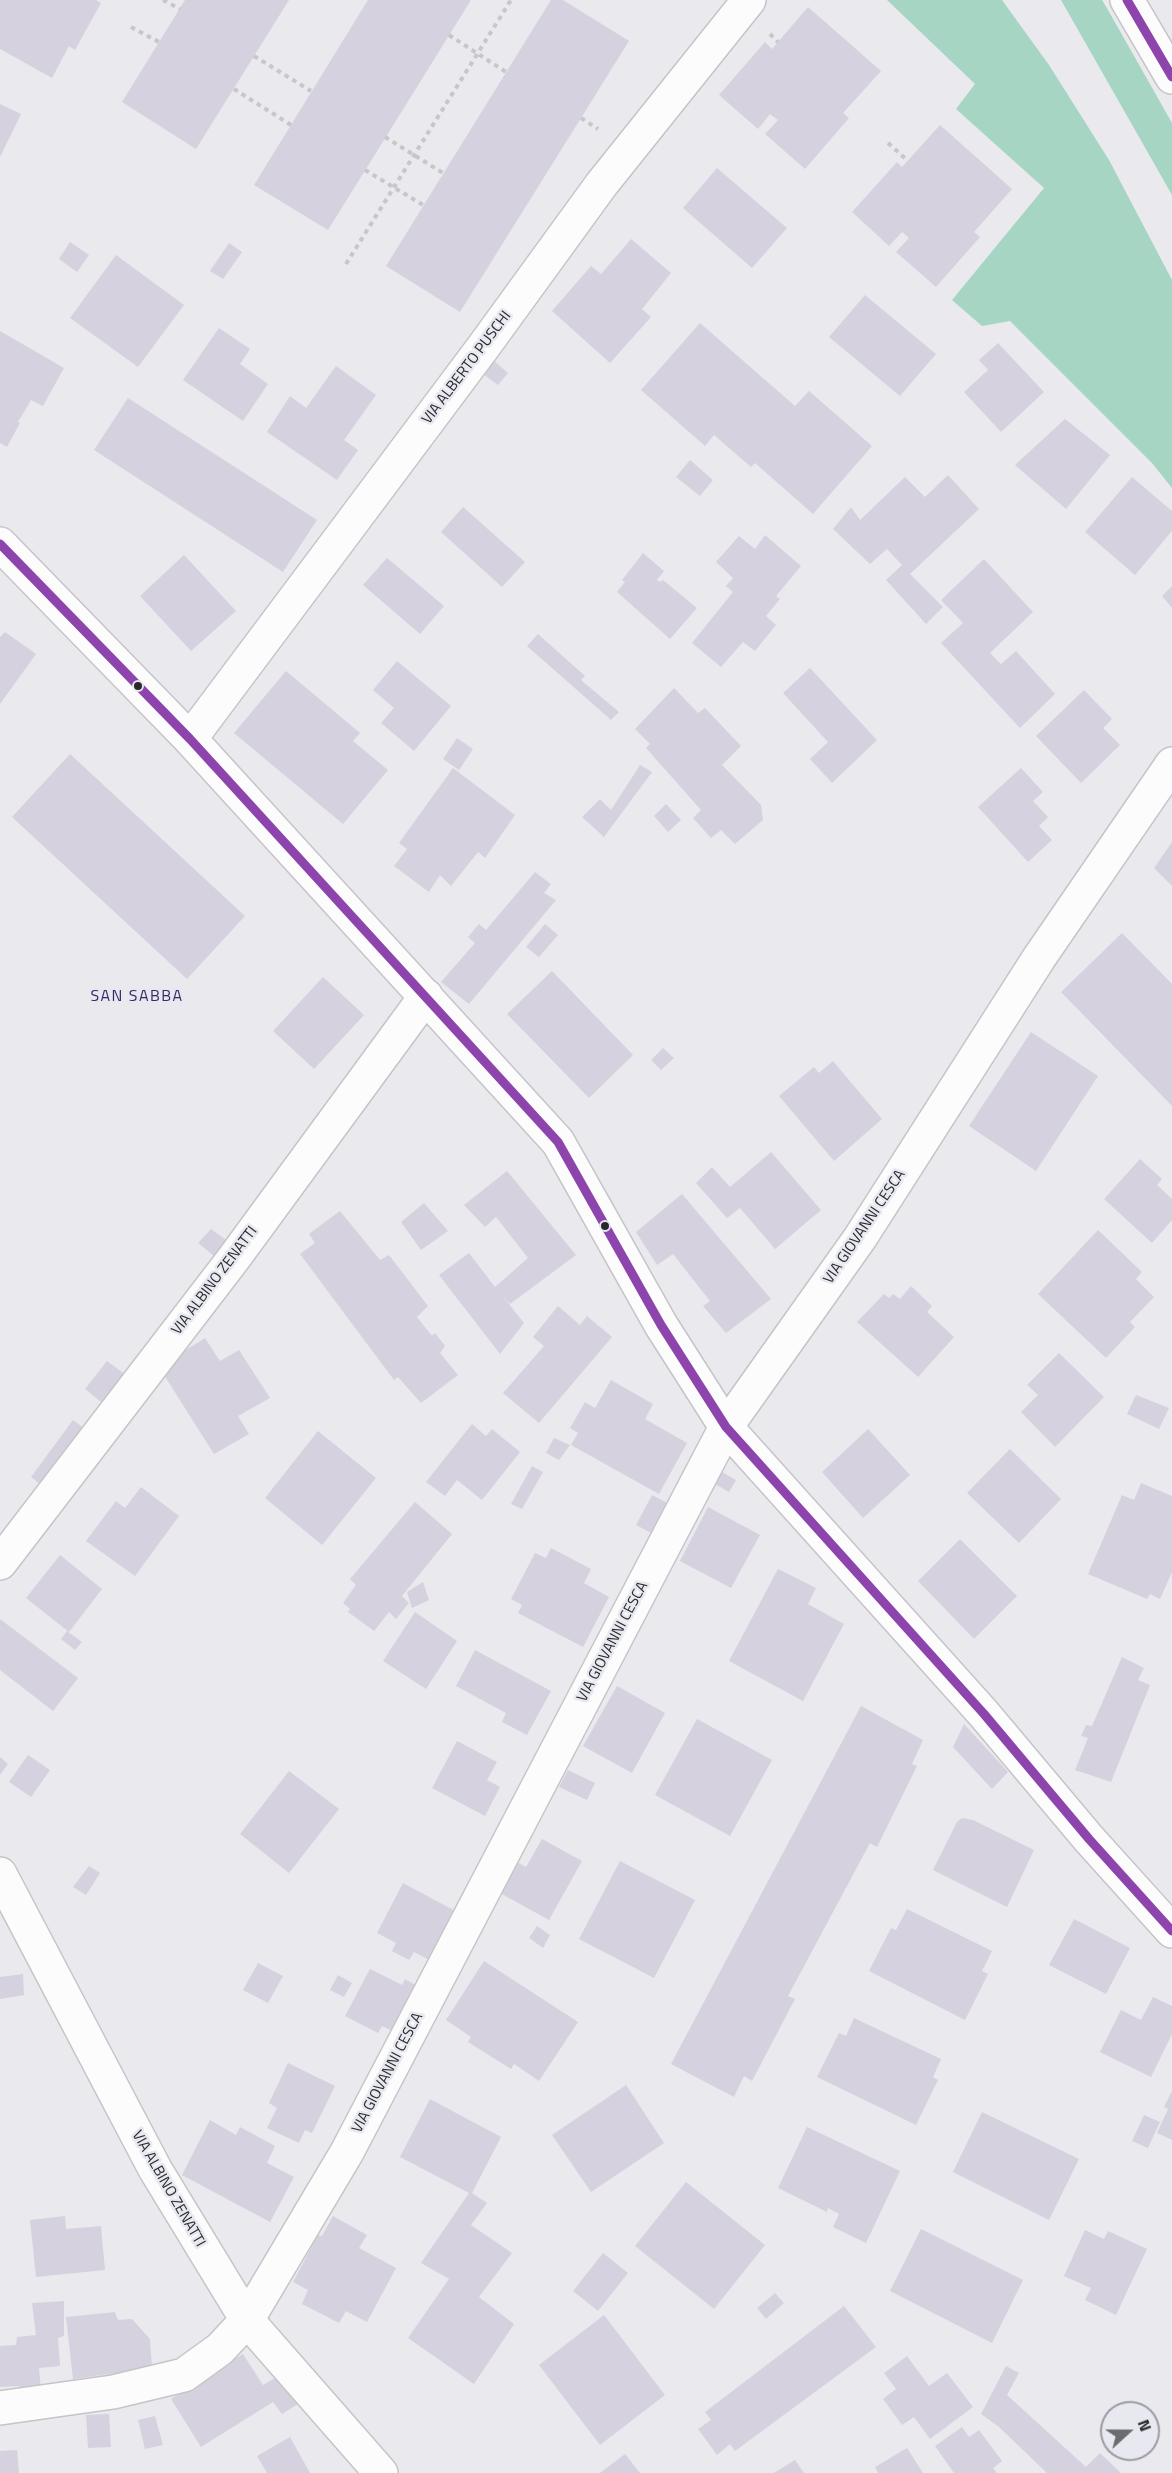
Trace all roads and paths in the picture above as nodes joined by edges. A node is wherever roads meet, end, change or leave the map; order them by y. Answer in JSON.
{"nodes":[{"id":1,"x":163,"y":0,"type":"edge"},
{"id":2,"x":511,"y":0,"type":"edge"},
{"id":3,"x":748,"y":0,"type":"edge"},
{"id":4,"x":1127,"y":0,"type":"edge"},
{"id":5,"x":180,"y":9,"type":"dead end"},
{"id":6,"x":132,"y":27,"type":"dead end"},
{"id":7,"x":449,"y":36,"type":"dead end"},
{"id":8,"x":159,"y":42,"type":"dead end"},
{"id":9,"x":477,"y":54,"type":"junction"},
{"id":10,"x":254,"y":56,"type":"dead end"},
{"id":11,"x":506,"y":72,"type":"dead end"},
{"id":12,"x":1172,"y":77,"type":"edge"},
{"id":13,"x":234,"y":89,"type":"dead end"},
{"id":14,"x":311,"y":91,"type":"dead end"},
{"id":15,"x":291,"y":125,"type":"dead end"},
{"id":16,"x":385,"y":138,"type":"dead end"},
{"id":17,"x":888,"y":143,"type":"dead end"},
{"id":18,"x":414,"y":155,"type":"junction"},
{"id":19,"x":908,"y":161,"type":"dead end"},
{"id":20,"x":365,"y":170,"type":"dead end"},
{"id":21,"x":443,"y":173,"type":"dead end"},
{"id":22,"x":394,"y":188,"type":"junction"},
{"id":23,"x":423,"y":205,"type":"dead end"},
{"id":24,"x":346,"y":264,"type":"dead end"},
{"id":25,"x":0,"y":544,"type":"edge"},
{"id":26,"x":190,"y":739,"type":"junction"},
{"id":27,"x":1172,"y":764,"type":"edge"},
{"id":28,"x":426,"y":996,"type":"junction"},
{"id":29,"x":726,"y":1427,"type":"junction"},
{"id":30,"x":0,"y":1563,"type":"edge"},
{"id":31,"x":0,"y":1874,"type":"edge"},
{"id":32,"x":1172,"y":1931,"type":"edge"},
{"id":33,"x":247,"y":2320,"type":"junction"},
{"id":34,"x":0,"y":2408,"type":"edge"},
{"id":35,"x":381,"y":2473,"type":"edge"}],
"edges":[{"from":1,"to":5,"type":"path"},
{"from":2,"to":9,"type":"path"},
{"from":3,"to":26,"type":"street","name":"VIA ALBERTO PUSCHI"},
{"from":4,"to":12,"type":"street"},
{"from":6,"to":8,"type":"path"},
{"from":7,"to":9,"type":"path"},
{"from":9,"to":11,"type":"path"},
{"from":9,"to":18,"type":"path"},
{"from":10,"to":14,"type":"path"},
{"from":13,"to":15,"type":"path"},
{"from":16,"to":18,"type":"path"},
{"from":17,"to":19,"type":"path"},
{"from":18,"to":21,"type":"path"},
{"from":18,"to":22,"type":"path"},
{"from":20,"to":22,"type":"path"},
{"from":22,"to":23,"type":"path"},
{"from":22,"to":24,"type":"path"},
{"from":25,"to":26,"type":"street"},
{"from":26,"to":28,"type":"street"},
{"from":27,"to":29,"type":"street","name":"VIA GIOVANNI CESCA"},
{"from":28,"to":29,"type":"street"},
{"from":28,"to":30,"type":"street","name":"VIA ALBINO ZENATTI"},
{"from":29,"to":32,"type":"street"},
{"from":29,"to":33,"type":"street","name":"VIA GIOVANNI CESCA"},
{"from":31,"to":33,"type":"street","name":"VIA ALBINO ZENATTI"},
{"from":33,"to":34,"type":"street","name":"VIA GIOVANNI CESCA"},
{"from":33,"to":35,"type":"street","name":"VIA ALBINO ZENATTI"}]}
